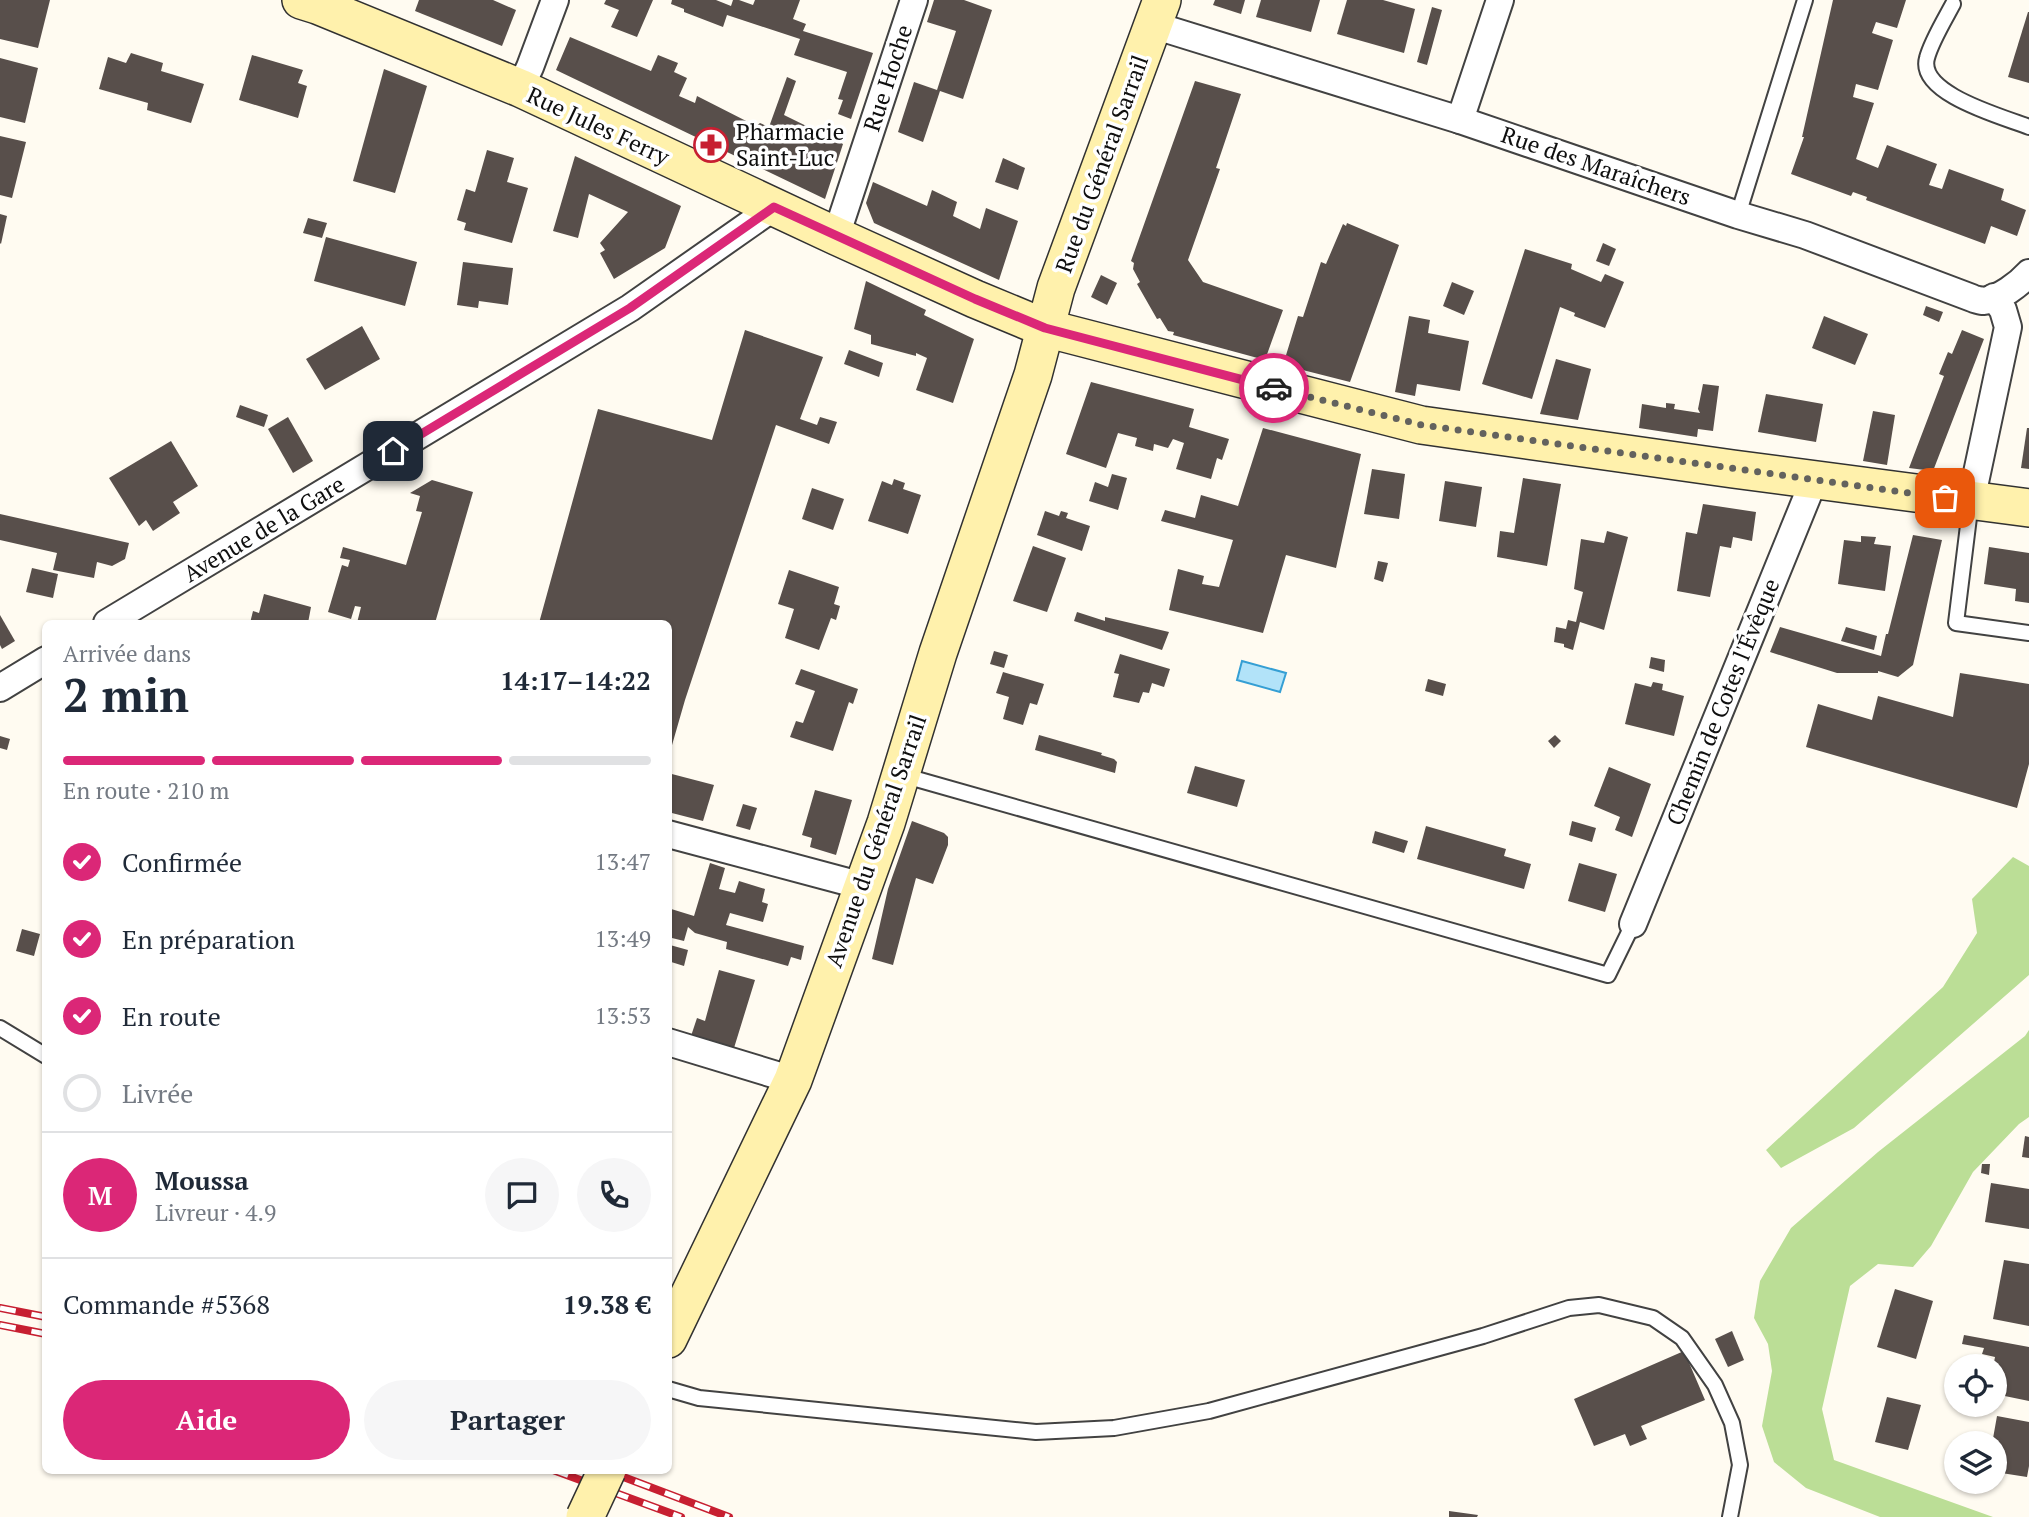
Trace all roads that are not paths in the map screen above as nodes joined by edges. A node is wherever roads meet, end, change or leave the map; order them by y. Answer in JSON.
{"nodes":[{"id":1,"x":555,"y":0,"type":"edge"},
{"id":2,"x":914,"y":0,"type":"edge"},
{"id":3,"x":1500,"y":0,"type":"edge"},
{"id":4,"x":1805,"y":0,"type":"edge"},
{"id":5,"x":313,"y":2,"type":"edge"},
{"id":6,"x":1953,"y":4,"type":"dead end"},
{"id":7,"x":1158,"y":12,"type":"edge"},
{"id":8,"x":520,"y":89,"type":"junction"},
{"id":9,"x":1460,"y":120,"type":"junction"},
{"id":10,"x":2029,"y":127,"type":"edge"},
{"id":11,"x":774,"y":207,"type":"junction"},
{"id":12,"x":1738,"y":215,"type":"junction"},
{"id":13,"x":836,"y":236,"type":"junction"},
{"id":14,"x":2029,"y":273,"type":"edge"},
{"id":15,"x":1994,"y":297,"type":"junction"},
{"id":16,"x":1045,"y":328,"type":"junction"},
{"id":17,"x":1814,"y":480,"type":"junction"},
{"id":18,"x":1971,"y":501,"type":"junction"},
{"id":19,"x":2029,"y":508,"type":"edge"},
{"id":20,"x":112,"y":620,"type":"edge"},
{"id":21,"x":2029,"y":634,"type":"edge"},
{"id":22,"x":42,"y":662,"type":"edge"},
{"id":23,"x":0,"y":688,"type":"edge"},
{"id":24,"x":902,"y":775,"type":"junction"},
{"id":25,"x":672,"y":835,"type":"edge"},
{"id":26,"x":863,"y":886,"type":"junction"},
{"id":27,"x":1633,"y":923,"type":"joint"},
{"id":28,"x":0,"y":1028,"type":"edge"},
{"id":29,"x":672,"y":1043,"type":"edge"},
{"id":30,"x":42,"y":1054,"type":"edge"},
{"id":31,"x":793,"y":1080,"type":"junction"},
{"id":32,"x":672,"y":1331,"type":"edge"},
{"id":33,"x":672,"y":1390,"type":"edge"},
{"id":34,"x":605,"y":1474,"type":"edge"},
{"id":35,"x":585,"y":1517,"type":"edge"},
{"id":36,"x":1730,"y":1517,"type":"edge"}],
"edges":[{"from":1,"to":8,"type":"street"},
{"from":2,"to":13,"type":"street","name":"Rue Hoche"},
{"from":3,"to":9,"type":"street"},
{"from":4,"to":12,"type":"lane"},
{"from":5,"to":8,"type":"street","name":"Rue Jules Ferry"},
{"from":6,"to":10,"type":"lane"},
{"from":7,"to":9,"type":"street","name":"Rue des Maraîchers"},
{"from":7,"to":16,"type":"street","name":"Rue du Général Sarrail"},
{"from":8,"to":11,"type":"street","name":"Rue Jules Ferry"},
{"from":9,"to":12,"type":"street","name":"Rue des Maraîchers"},
{"from":11,"to":13,"type":"street","name":"Rue Jules Ferry"},
{"from":11,"to":20,"type":"street","name":"Avenue de la Gare"},
{"from":12,"to":15,"type":"street","name":"Rue des Maraîchers"},
{"from":13,"to":16,"type":"street","name":"Rue Jules Ferry"},
{"from":14,"to":15,"type":"street"},
{"from":15,"to":18,"type":"street"},
{"from":16,"to":17,"type":"street","name":"Rue Jules Ferry"},
{"from":16,"to":24,"type":"street","name":"Avenue du Général Sarrail"},
{"from":17,"to":18,"type":"street","name":"Rue Jules Ferry"},
{"from":17,"to":27,"type":"street","name":"Chemin de Cotes l'Évêque"},
{"from":18,"to":19,"type":"street","name":"Rue Jules Ferry"},
{"from":18,"to":21,"type":"lane"},
{"from":22,"to":23,"type":"street"},
{"from":24,"to":26,"type":"street","name":"Avenue du Général Sarrail"},
{"from":24,"to":27,"type":"lane"},
{"from":25,"to":26,"type":"street"},
{"from":26,"to":31,"type":"street","name":"Avenue du Général Sarrail"},
{"from":28,"to":30,"type":"lane"},
{"from":29,"to":31,"type":"street"},
{"from":31,"to":32,"type":"street","name":"Avenue du Général Sarrail"},
{"from":33,"to":36,"type":"lane"},
{"from":34,"to":35,"type":"street","bridge":true}]}
